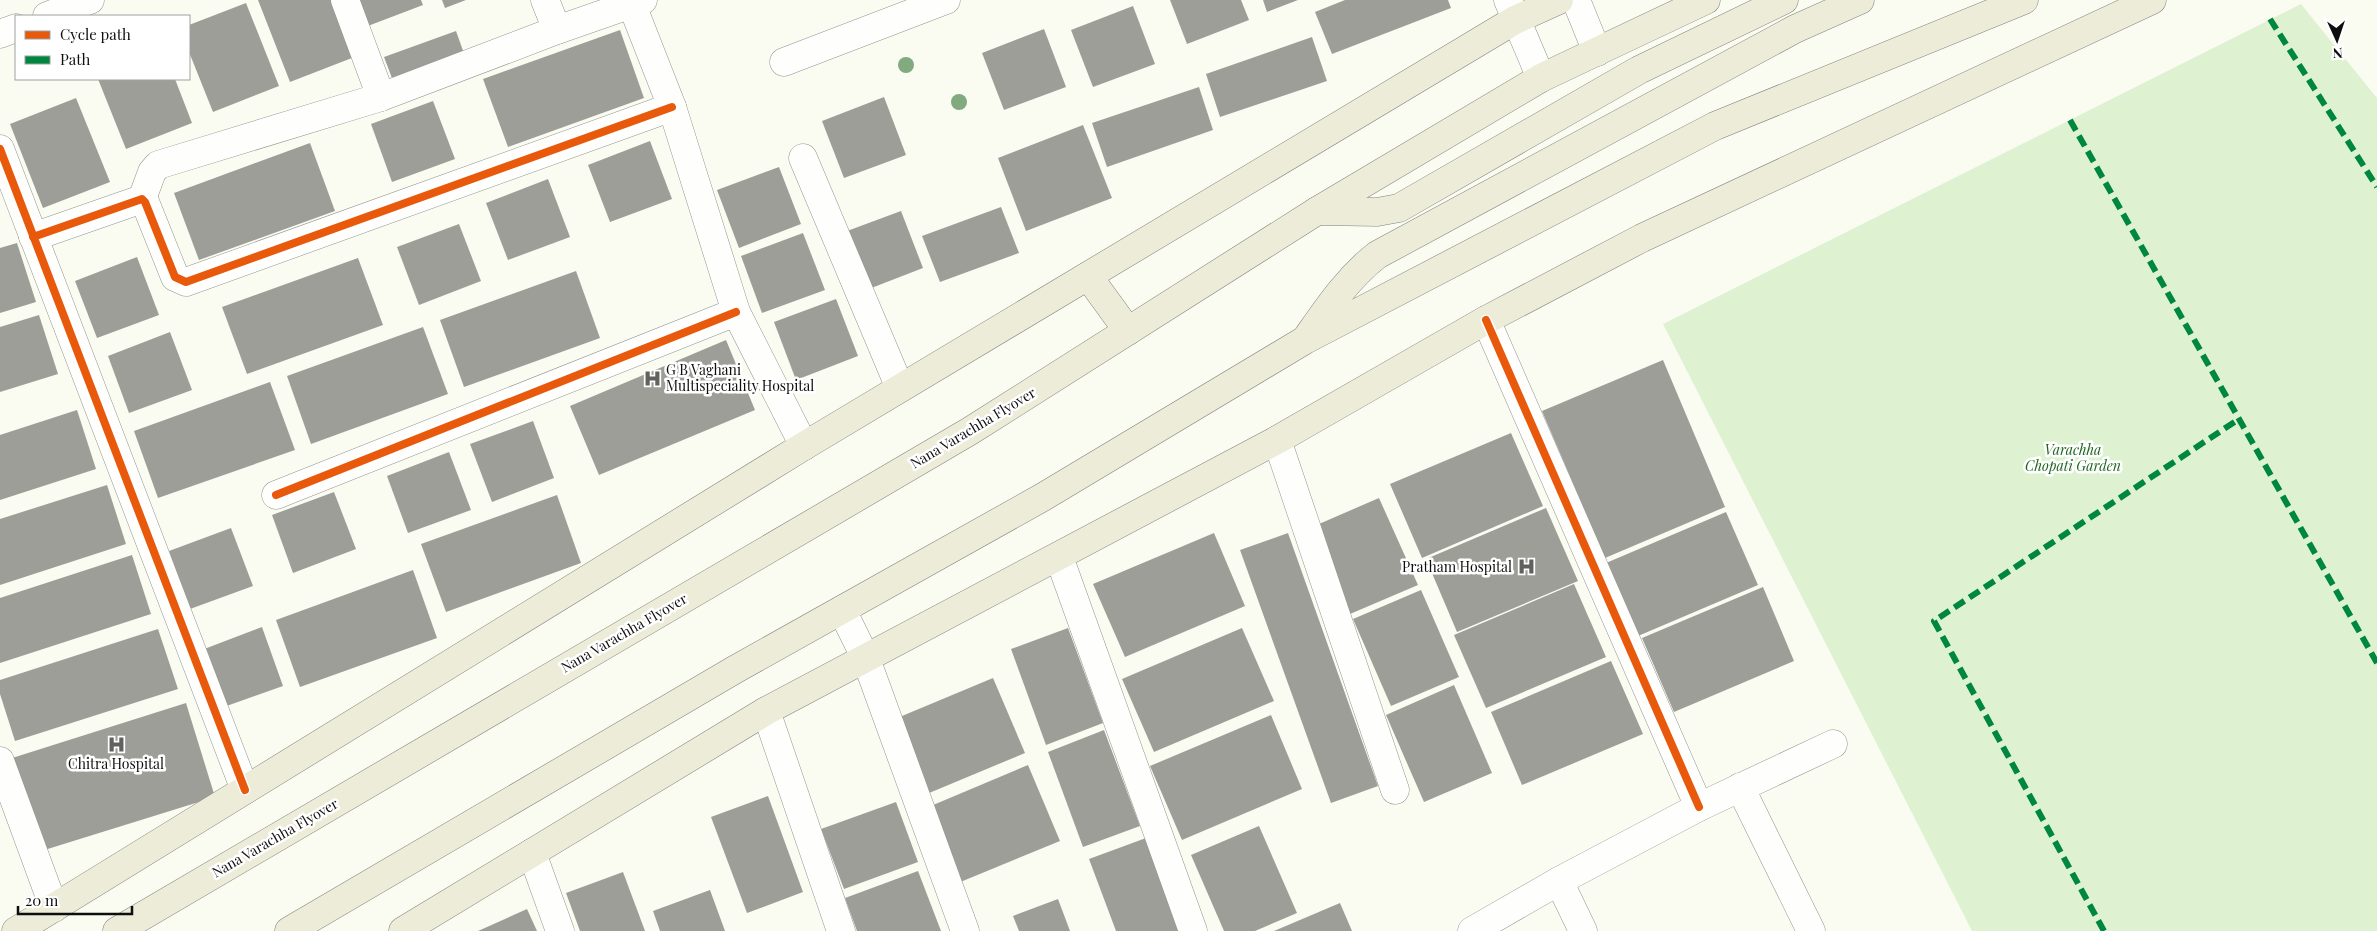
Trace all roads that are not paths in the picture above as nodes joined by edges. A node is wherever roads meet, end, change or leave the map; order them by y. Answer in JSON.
{"nodes":[{"id":1,"x":90,"y":0,"type":"edge"},
{"id":2,"x":345,"y":0,"type":"edge"},
{"id":3,"x":545,"y":0,"type":"edge"},
{"id":4,"x":946,"y":0,"type":"edge"},
{"id":5,"x":1559,"y":0,"type":"edge"},
{"id":6,"x":1576,"y":0,"type":"edge"},
{"id":7,"x":1706,"y":0,"type":"edge"},
{"id":8,"x":1784,"y":0,"type":"edge"},
{"id":9,"x":1860,"y":0,"type":"edge"},
{"id":10,"x":2024,"y":0,"type":"edge"},
{"id":11,"x":2152,"y":0,"type":"edge"},
{"id":12,"x":638,"y":2,"type":"edge"},
{"id":13,"x":1511,"y":10,"type":"edge"},
{"id":14,"x":50,"y":15,"type":"edge"},
{"id":15,"x":15,"y":28,"type":"edge"},
{"id":16,"x":557,"y":30,"type":"junction"},
{"id":17,"x":0,"y":34,"type":"edge"},
{"id":18,"x":1598,"y":52,"type":"junction"},
{"id":19,"x":784,"y":62,"type":"dead end"},
{"id":20,"x":1541,"y":78,"type":"junction"},
{"id":21,"x":381,"y":97,"type":"junction"},
{"id":22,"x":672,"y":107,"type":"junction"},
{"id":23,"x":0,"y":149,"type":"edge"},
{"id":24,"x":803,"y":158,"type":"dead end"},
{"id":25,"x":142,"y":199,"type":"junction"},
{"id":26,"x":1317,"y":211,"type":"junction"},
{"id":27,"x":33,"y":237,"type":"junction"},
{"id":28,"x":1088,"y":276,"type":"junction"},
{"id":29,"x":736,"y":312,"type":"junction"},
{"id":30,"x":1486,"y":320,"type":"junction"},
{"id":31,"x":1128,"y":331,"type":"junction"},
{"id":32,"x":1305,"y":340,"type":"junction"},
{"id":33,"x":900,"y":388,"type":"junction"},
{"id":34,"x":1277,"y":440,"type":"junction"},
{"id":35,"x":804,"y":446,"type":"junction"},
{"id":36,"x":276,"y":495,"type":"dead end"},
{"id":37,"x":1059,"y":557,"type":"junction"},
{"id":38,"x":842,"y":610,"type":"junction"},
{"id":39,"x":866,"y":659,"type":"junction"},
{"id":40,"x":766,"y":711,"type":"junction"},
{"id":41,"x":1833,"y":744,"type":"dead end"},
{"id":42,"x":0,"y":761,"type":"edge"},
{"id":43,"x":1740,"y":787,"type":"junction"},
{"id":44,"x":245,"y":790,"type":"junction"},
{"id":45,"x":1395,"y":790,"type":"dead end"},
{"id":46,"x":1699,"y":807,"type":"junction"},
{"id":47,"x":532,"y":853,"type":"junction"},
{"id":48,"x":1559,"y":881,"type":"junction"},
{"id":49,"x":54,"y":908,"type":"junction"},
{"id":50,"x":1476,"y":930,"type":"edge"},
{"id":51,"x":16,"y":931,"type":"edge"},
{"id":52,"x":118,"y":931,"type":"edge"},
{"id":53,"x":289,"y":931,"type":"edge"},
{"id":54,"x":403,"y":931,"type":"edge"},
{"id":55,"x":560,"y":931,"type":"edge"},
{"id":56,"x":841,"y":931,"type":"edge"},
{"id":57,"x":964,"y":931,"type":"edge"},
{"id":58,"x":1193,"y":931,"type":"edge"},
{"id":59,"x":1583,"y":931,"type":"edge"},
{"id":60,"x":1811,"y":931,"type":"edge"}],
"edges":[{"from":1,"to":14,"type":"street"},
{"from":2,"to":21,"type":"street"},
{"from":3,"to":16,"type":"street"},
{"from":4,"to":19,"type":"street"},
{"from":5,"to":13,"type":"main road"},
{"from":6,"to":18,"type":"street"},
{"from":7,"to":18,"type":"main road","name":"Nana Varachha Flyover"},
{"from":8,"to":26,"type":"main road"},
{"from":9,"to":32,"type":"main road"},
{"from":10,"to":32,"type":"main road"},
{"from":11,"to":30,"type":"main road"},
{"from":12,"to":16,"type":"street"},
{"from":12,"to":22,"type":"street"},
{"from":13,"to":20,"type":"street"},
{"from":13,"to":28,"type":"main road"},
{"from":15,"to":17,"type":"street"},
{"from":16,"to":21,"type":"street"},
{"from":18,"to":20,"type":"main road","name":"Nana Varachha Flyover"},
{"from":20,"to":26,"type":"main road","name":"Nana Varachha Flyover"},
{"from":21,"to":25,"type":"street"},
{"from":22,"to":25,"type":"street"},
{"from":22,"to":29,"type":"street"},
{"from":23,"to":27,"type":"street"},
{"from":24,"to":33,"type":"street"},
{"from":25,"to":27,"type":"street"},
{"from":26,"to":31,"type":"main road","name":"Nana Varachha Flyover"},
{"from":27,"to":44,"type":"street"},
{"from":28,"to":31,"type":"main road"},
{"from":28,"to":33,"type":"main road"},
{"from":29,"to":35,"type":"street"},
{"from":29,"to":36,"type":"street"},
{"from":30,"to":34,"type":"main road"},
{"from":30,"to":46,"type":"street"},
{"from":31,"to":52,"type":"main road","name":"Nana Varachha Flyover"},
{"from":32,"to":38,"type":"main road"},
{"from":33,"to":35,"type":"main road"},
{"from":34,"to":37,"type":"main road"},
{"from":34,"to":45,"type":"street"},
{"from":35,"to":44,"type":"main road"},
{"from":37,"to":39,"type":"main road"},
{"from":37,"to":58,"type":"street"},
{"from":38,"to":39,"type":"street"},
{"from":38,"to":53,"type":"main road"},
{"from":39,"to":40,"type":"main road"},
{"from":39,"to":57,"type":"street"},
{"from":40,"to":47,"type":"main road"},
{"from":40,"to":56,"type":"street"},
{"from":41,"to":43,"type":"street"},
{"from":42,"to":49,"type":"street"},
{"from":43,"to":46,"type":"street"},
{"from":43,"to":60,"type":"street"},
{"from":44,"to":49,"type":"main road"},
{"from":46,"to":48,"type":"street"},
{"from":47,"to":54,"type":"main road"},
{"from":47,"to":55,"type":"street"},
{"from":48,"to":50,"type":"street"},
{"from":48,"to":59,"type":"street"},
{"from":49,"to":51,"type":"main road"}]}
